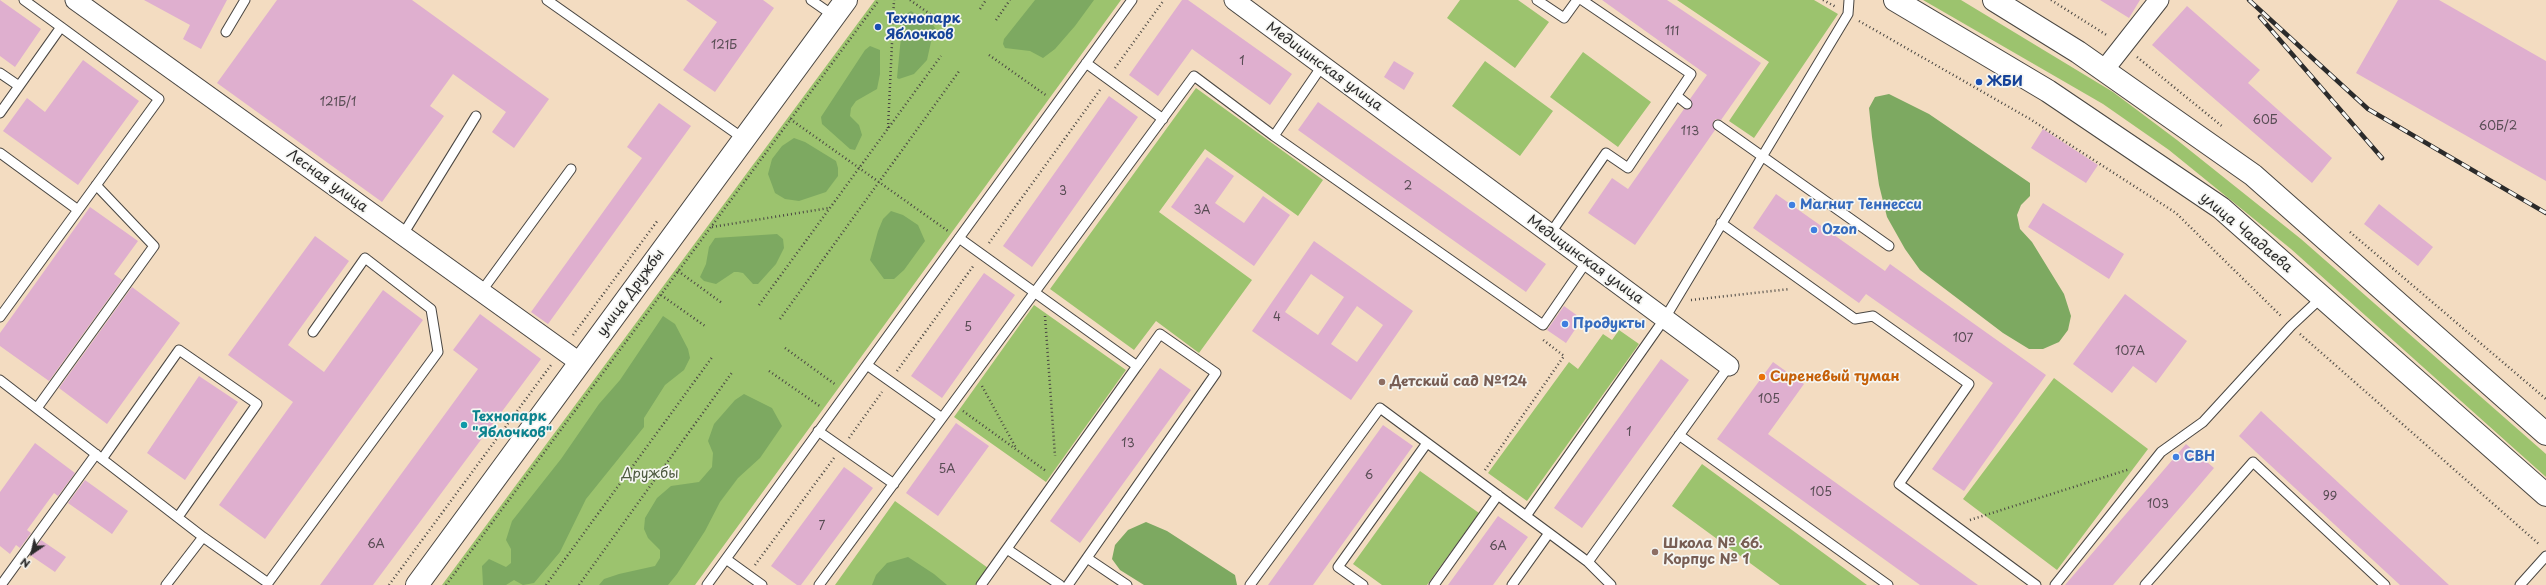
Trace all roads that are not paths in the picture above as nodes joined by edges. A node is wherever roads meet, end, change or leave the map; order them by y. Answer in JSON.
{"nodes":[{"id":1,"x":24,"y":0,"type":"edge"},
{"id":2,"x":75,"y":0,"type":"edge"},
{"id":3,"x":245,"y":0,"type":"edge"},
{"id":4,"x":547,"y":0,"type":"edge"},
{"id":5,"x":811,"y":0,"type":"edge"},
{"id":6,"x":1132,"y":0,"type":"edge"},
{"id":7,"x":1234,"y":0,"type":"edge"},
{"id":8,"x":1537,"y":0,"type":"edge"},
{"id":9,"x":1577,"y":0,"type":"edge"},
{"id":10,"x":1582,"y":0,"type":"edge"},
{"id":11,"x":1849,"y":0,"type":"edge"},
{"id":12,"x":1895,"y":0,"type":"edge"},
{"id":13,"x":1994,"y":0,"type":"edge"},
{"id":14,"x":2159,"y":0,"type":"edge"},
{"id":15,"x":840,"y":8,"type":"edge"},
{"id":16,"x":61,"y":26,"type":"junction"},
{"id":17,"x":226,"y":32,"type":"dead end"},
{"id":18,"x":1086,"y":63,"type":"junction"},
{"id":19,"x":1322,"y":66,"type":"junction"},
{"id":20,"x":2104,"y":70,"type":"junction"},
{"id":21,"x":0,"y":73,"type":"edge"},
{"id":22,"x":19,"y":86,"type":"junction"},
{"id":23,"x":1677,"y":96,"type":"junction"},
{"id":24,"x":1688,"y":104,"type":"dead end"},
{"id":25,"x":0,"y":113,"type":"edge"},
{"id":26,"x":476,"y":116,"type":"dead end"},
{"id":27,"x":1162,"y":119,"type":"junction"},
{"id":28,"x":1718,"y":125,"type":"dead end"},
{"id":29,"x":1274,"y":136,"type":"junction"},
{"id":30,"x":744,"y":139,"type":"junction"},
{"id":31,"x":0,"y":153,"type":"edge"},
{"id":32,"x":1762,"y":156,"type":"junction"},
{"id":33,"x":571,"y":169,"type":"dead end"},
{"id":34,"x":96,"y":185,"type":"junction"},
{"id":35,"x":78,"y":210,"type":"junction"},
{"id":36,"x":1721,"y":223,"type":"junction"},
{"id":37,"x":1550,"y":234,"type":"junction"},
{"id":38,"x":402,"y":236,"type":"junction"},
{"id":39,"x":959,"y":238,"type":"junction"},
{"id":40,"x":1889,"y":246,"type":"dead end"},
{"id":41,"x":1586,"y":261,"type":"junction"},
{"id":42,"x":481,"y":292,"type":"junction"},
{"id":43,"x":1035,"y":292,"type":"junction"},
{"id":44,"x":2322,"y":297,"type":"junction"},
{"id":45,"x":0,"y":317,"type":"edge"},
{"id":46,"x":1665,"y":318,"type":"junction"},
{"id":47,"x":313,"y":332,"type":"dead end"},
{"id":48,"x":579,"y":362,"type":"junction"},
{"id":49,"x":867,"y":365,"type":"junction"},
{"id":50,"x":1137,"y":366,"type":"junction"},
{"id":51,"x":1729,"y":366,"type":"joint"},
{"id":52,"x":0,"y":380,"type":"edge"},
{"id":53,"x":37,"y":408,"type":"junction"},
{"id":54,"x":942,"y":418,"type":"junction"},
{"id":55,"x":818,"y":431,"type":"junction"},
{"id":56,"x":2546,"y":434,"type":"edge"},
{"id":57,"x":1679,"y":435,"type":"junction"},
{"id":58,"x":1427,"y":442,"type":"junction"},
{"id":59,"x":99,"y":456,"type":"junction"},
{"id":60,"x":894,"y":484,"type":"junction"},
{"id":61,"x":1498,"y":495,"type":"junction"},
{"id":62,"x":2546,"y":495,"type":"edge"},
{"id":63,"x":1526,"y":516,"type":"junction"},
{"id":64,"x":178,"y":517,"type":"junction"},
{"id":65,"x":1549,"y":533,"type":"junction"},
{"id":66,"x":204,"y":537,"type":"junction"},
{"id":67,"x":1008,"y":549,"type":"junction"},
{"id":68,"x":2546,"y":556,"type":"edge"},
{"id":69,"x":1087,"y":558,"type":"junction"},
{"id":70,"x":726,"y":559,"type":"junction"},
{"id":71,"x":1588,"y":562,"type":"junction"},
{"id":72,"x":1,"y":585,"type":"edge"},
{"id":73,"x":166,"y":585,"type":"edge"},
{"id":74,"x":417,"y":585,"type":"edge"},
{"id":75,"x":707,"y":585,"type":"edge"},
{"id":76,"x":762,"y":585,"type":"edge"},
{"id":77,"x":820,"y":585,"type":"edge"},
{"id":78,"x":982,"y":585,"type":"edge"},
{"id":79,"x":1060,"y":585,"type":"edge"},
{"id":80,"x":1068,"y":585,"type":"edge"},
{"id":81,"x":1128,"y":585,"type":"edge"},
{"id":82,"x":1250,"y":585,"type":"edge"},
{"id":83,"x":1363,"y":585,"type":"edge"},
{"id":84,"x":1434,"y":585,"type":"edge"},
{"id":85,"x":1512,"y":585,"type":"edge"},
{"id":86,"x":1611,"y":585,"type":"edge"},
{"id":87,"x":1888,"y":585,"type":"edge"},
{"id":88,"x":2036,"y":585,"type":"edge"},
{"id":89,"x":2055,"y":585,"type":"edge"},
{"id":90,"x":2145,"y":585,"type":"edge"},
{"id":91,"x":2385,"y":585,"type":"edge"},
{"id":92,"x":2520,"y":585,"type":"edge"}],
"edges":[{"from":1,"to":16,"type":"lane"},
{"from":2,"to":38,"type":"street","name":"Лесная улица"},
{"from":3,"to":17,"type":"lane"},
{"from":4,"to":30,"type":"lane"},
{"from":5,"to":15,"type":"lane"},
{"from":6,"to":18,"type":"lane"},
{"from":7,"to":19,"type":"street","name":"Медицинская улица"},
{"from":8,"to":9,"type":"lane"},
{"from":10,"to":23,"type":"lane"},
{"from":11,"to":32,"type":"lane"},
{"from":12,"to":44,"type":"main road","name":"улица Чаадаева"},
{"from":13,"to":20,"type":"main road"},
{"from":14,"to":20,"type":"street"},
{"from":15,"to":30,"type":"main road","name":"улица Дружбы"},
{"from":16,"to":22,"type":"lane"},
{"from":16,"to":34,"type":"lane"},
{"from":18,"to":27,"type":"lane"},
{"from":18,"to":39,"type":"lane"},
{"from":19,"to":29,"type":"lane"},
{"from":19,"to":37,"type":"street","name":"Медицинская улица"},
{"from":20,"to":56,"type":"main road"},
{"from":21,"to":22,"type":"lane"},
{"from":22,"to":25,"type":"lane"},
{"from":23,"to":24,"type":"lane"},
{"from":23,"to":37,"type":"lane"},
{"from":26,"to":38,"type":"lane"},
{"from":27,"to":29,"type":"lane"},
{"from":27,"to":43,"type":"lane"},
{"from":28,"to":32,"type":"lane"},
{"from":29,"to":41,"type":"lane"},
{"from":30,"to":48,"type":"main road","name":"улица Дружбы"},
{"from":31,"to":35,"type":"lane"},
{"from":32,"to":36,"type":"lane"},
{"from":32,"to":40,"type":"lane"},
{"from":33,"to":42,"type":"lane"},
{"from":34,"to":35,"type":"lane"},
{"from":34,"to":53,"type":"lane"},
{"from":35,"to":45,"type":"lane"},
{"from":36,"to":46,"type":"lane"},
{"from":36,"to":88,"type":"lane"},
{"from":37,"to":41,"type":"street","name":"Медицинская улица"},
{"from":38,"to":42,"type":"street","name":"Лесная улица"},
{"from":39,"to":43,"type":"lane"},
{"from":39,"to":49,"type":"lane"},
{"from":41,"to":46,"type":"street","name":"Медицинская улица"},
{"from":42,"to":48,"type":"street","name":"Лесная улица"},
{"from":43,"to":50,"type":"lane"},
{"from":43,"to":54,"type":"lane"},
{"from":44,"to":62,"type":"main road","name":"улица Чаадаева"},
{"from":44,"to":89,"type":"lane"},
{"from":46,"to":51,"type":"street","name":"Медицинская улица"},
{"from":46,"to":63,"type":"lane"},
{"from":47,"to":66,"type":"lane"},
{"from":48,"to":74,"type":"main road","name":"улица Дружбы"},
{"from":49,"to":54,"type":"lane"},
{"from":49,"to":55,"type":"lane"},
{"from":50,"to":67,"type":"lane"},
{"from":50,"to":69,"type":"lane"},
{"from":51,"to":57,"type":"lane","name":"Медицинская улица"},
{"from":52,"to":53,"type":"lane"},
{"from":53,"to":59,"type":"lane"},
{"from":54,"to":60,"type":"lane"},
{"from":55,"to":60,"type":"lane"},
{"from":55,"to":70,"type":"lane"},
{"from":57,"to":71,"type":"lane","name":"Медицинская улица"},
{"from":57,"to":87,"type":"lane"},
{"from":58,"to":61,"type":"lane"},
{"from":58,"to":82,"type":"lane"},
{"from":58,"to":83,"type":"lane"},
{"from":59,"to":64,"type":"lane"},
{"from":59,"to":64,"type":"lane"},
{"from":59,"to":72,"type":"lane"},
{"from":60,"to":77,"type":"lane"},
{"from":61,"to":63,"type":"lane"},
{"from":61,"to":84,"type":"lane"},
{"from":63,"to":65,"type":"lane"},
{"from":64,"to":66,"type":"lane"},
{"from":65,"to":71,"type":"lane"},
{"from":65,"to":85,"type":"lane"},
{"from":66,"to":73,"type":"lane"},
{"from":67,"to":78,"type":"lane"},
{"from":67,"to":79,"type":"lane"},
{"from":68,"to":92,"type":"lane"},
{"from":69,"to":80,"type":"lane"},
{"from":69,"to":81,"type":"lane"},
{"from":70,"to":75,"type":"lane"},
{"from":70,"to":76,"type":"lane"},
{"from":71,"to":86,"type":"lane"},
{"from":90,"to":91,"type":"lane"}]}
